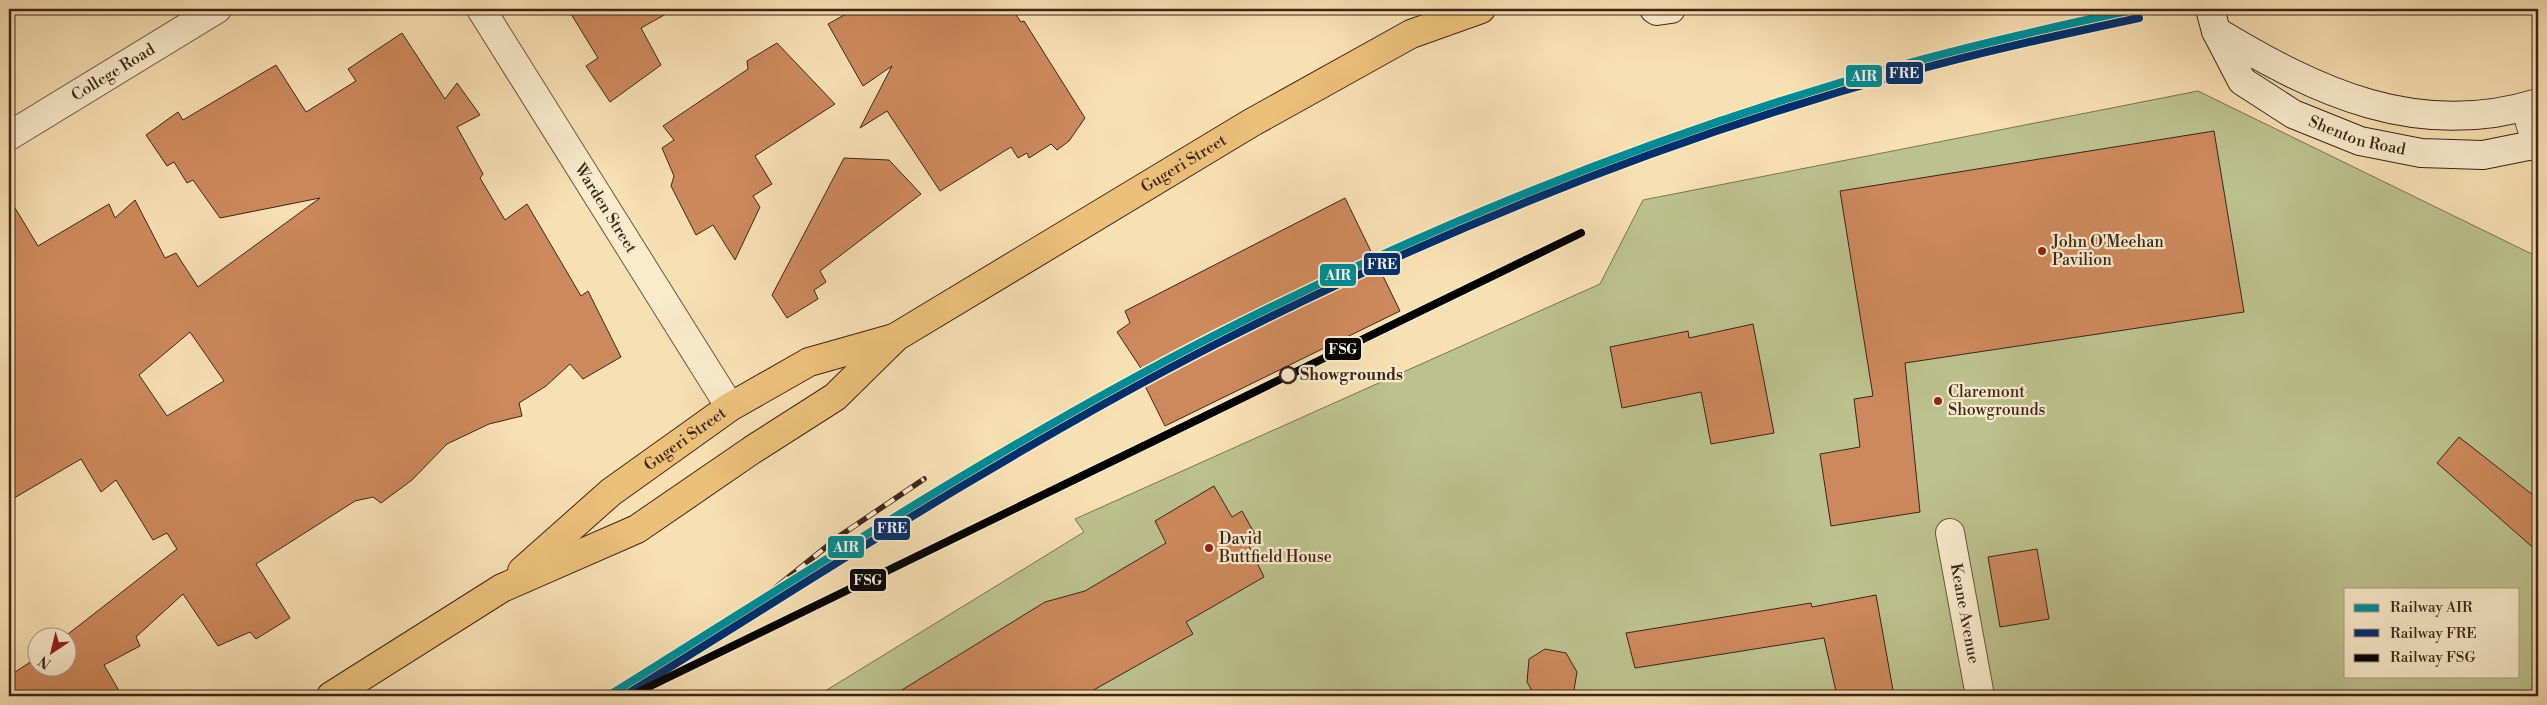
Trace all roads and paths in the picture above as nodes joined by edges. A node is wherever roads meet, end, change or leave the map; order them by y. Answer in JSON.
{"nodes":[{"id":1,"x":218,"y":9,"type":"edge"},
{"id":2,"x":481,"y":9,"type":"edge"},
{"id":3,"x":1481,"y":9,"type":"edge"},
{"id":4,"x":1654,"y":9,"type":"edge"},
{"id":5,"x":1671,"y":9,"type":"edge"},
{"id":6,"x":2213,"y":20,"type":"edge"},
{"id":7,"x":2532,"y":105,"type":"edge"},
{"id":8,"x":9,"y":136,"type":"edge"},
{"id":9,"x":2538,"y":146,"type":"edge"},
{"id":10,"x":896,"y":337,"type":"junction"},
{"id":11,"x":730,"y":407,"type":"junction"},
{"id":12,"x":1950,"y":533,"type":"dead end"},
{"id":13,"x":502,"y":588,"type":"junction"},
{"id":14,"x":331,"y":696,"type":"edge"},
{"id":15,"x":1980,"y":696,"type":"edge"}],
"edges":[{"from":1,"to":8,"type":"street","name":"College Road"},
{"from":2,"to":11,"type":"street","name":"Warden Street"},
{"from":3,"to":10,"type":"main road","name":"Gugeri Street"},
{"from":4,"to":5,"type":"street"},
{"from":6,"to":7,"type":"street","name":"Shenton Road"},
{"from":6,"to":9,"type":"street","name":"Shenton Road"},
{"from":7,"to":9,"type":"street"},
{"from":10,"to":11,"type":"main road","name":"Gugeri Street"},
{"from":10,"to":13,"type":"main road","name":"Gugeri Street"},
{"from":11,"to":13,"type":"main road","name":"Gugeri Street"},
{"from":12,"to":15,"type":"street","name":"Keane Avenue"},
{"from":13,"to":14,"type":"main road","name":"Gugeri Street"}]}
